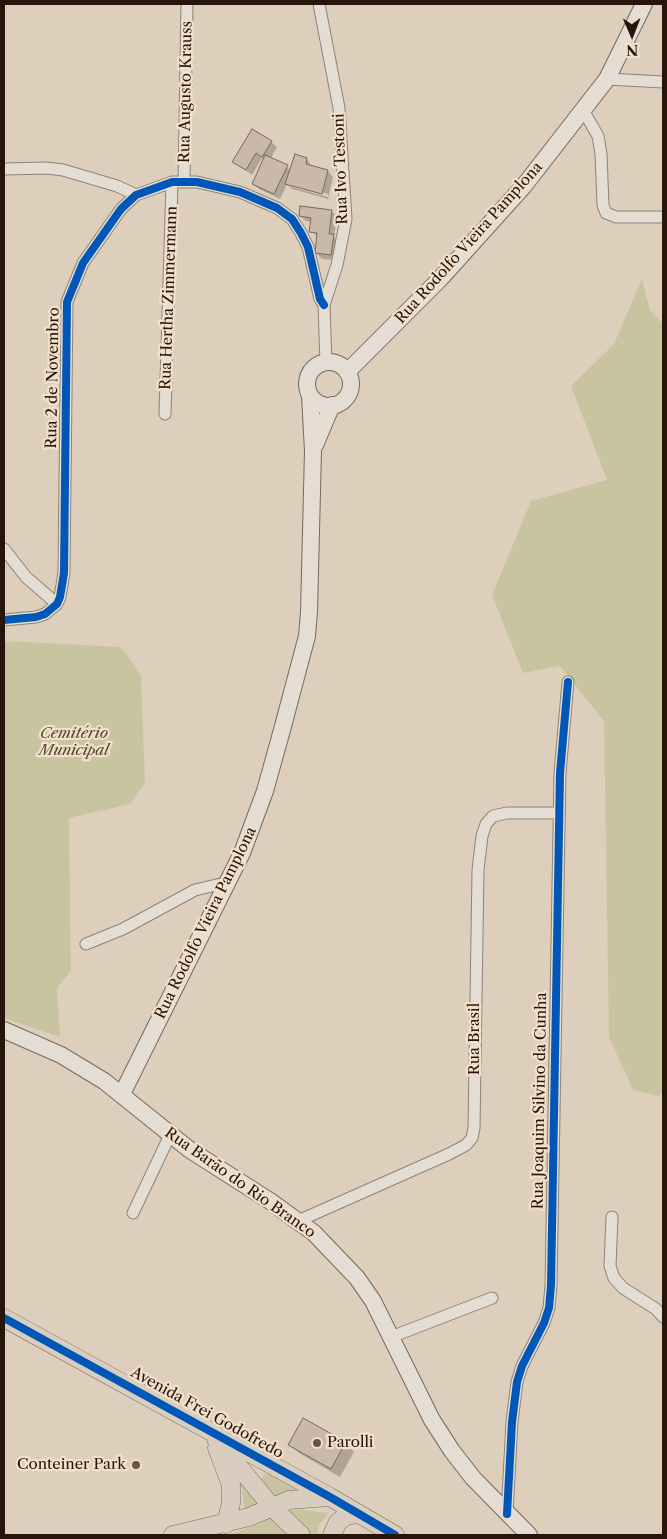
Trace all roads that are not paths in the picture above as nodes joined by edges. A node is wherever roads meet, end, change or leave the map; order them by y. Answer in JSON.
{"nodes":[{"id":1,"x":187,"y":4,"type":"edge"},
{"id":2,"x":319,"y":4,"type":"edge"},
{"id":3,"x":644,"y":4,"type":"edge"},
{"id":4,"x":606,"y":78,"type":"junction"},
{"id":5,"x":663,"y":82,"type":"edge"},
{"id":6,"x":583,"y":110,"type":"junction"},
{"id":7,"x":4,"y":169,"type":"edge"},
{"id":8,"x":184,"y":181,"type":"junction"},
{"id":9,"x":172,"y":182,"type":"junction"},
{"id":10,"x":136,"y":195,"type":"junction"},
{"id":11,"x":663,"y":217,"type":"edge"},
{"id":12,"x":324,"y":305,"type":"junction"},
{"id":13,"x":326,"y":363,"type":"junction"},
{"id":14,"x":347,"y":372,"type":"junction"},
{"id":15,"x":310,"y":396,"type":"junction"},
{"id":16,"x":332,"y":405,"type":"junction"},
{"id":17,"x":165,"y":414,"type":"dead end"},
{"id":18,"x":313,"y":451,"type":"junction"},
{"id":19,"x":4,"y":549,"type":"edge"},
{"id":20,"x":57,"y":604,"type":"junction"},
{"id":21,"x":4,"y":620,"type":"edge"},
{"id":22,"x":568,"y":682,"type":"dead end"},
{"id":23,"x":559,"y":813,"type":"junction"},
{"id":24,"x":229,"y":882,"type":"junction"},
{"id":25,"x":86,"y":944,"type":"dead end"},
{"id":26,"x":4,"y":1030,"type":"edge"},
{"id":27,"x":122,"y":1094,"type":"junction"},
{"id":28,"x":170,"y":1135,"type":"junction"},
{"id":29,"x":133,"y":1213,"type":"dead end"},
{"id":30,"x":612,"y":1217,"type":"dead end"},
{"id":31,"x":298,"y":1221,"type":"junction"},
{"id":32,"x":492,"y":1298,"type":"dead end"},
{"id":33,"x":663,"y":1317,"type":"edge"},
{"id":34,"x":4,"y":1318,"type":"edge"},
{"id":35,"x":391,"y":1337,"type":"junction"},
{"id":36,"x":208,"y":1430,"type":"junction"},
{"id":37,"x":267,"y":1462,"type":"junction"},
{"id":38,"x":250,"y":1478,"type":"junction"},
{"id":39,"x":330,"y":1496,"type":"junction"},
{"id":40,"x":272,"y":1507,"type":"junction"},
{"id":41,"x":357,"y":1514,"type":"junction"},
{"id":42,"x":507,"y":1514,"type":"junction"},
{"id":43,"x":226,"y":1524,"type":"junction"},
{"id":44,"x":173,"y":1535,"type":"edge"},
{"id":45,"x":301,"y":1535,"type":"edge"},
{"id":46,"x":332,"y":1535,"type":"edge"},
{"id":47,"x":395,"y":1535,"type":"edge"},
{"id":48,"x":529,"y":1535,"type":"edge"}],
"edges":[{"from":1,"to":8,"type":"street","name":"Rua Augusto Krauss"},
{"from":2,"to":12,"type":"street","name":"Rua Ivo Testoni"},
{"from":3,"to":4,"type":"street","name":"Rua Rodolfo Vieira Pamplona"},
{"from":4,"to":5,"type":"street"},
{"from":4,"to":6,"type":"street","name":"Rua Rodolfo Vieira Pamplona"},
{"from":6,"to":11,"type":"street"},
{"from":6,"to":14,"type":"street","name":"Rua Rodolfo Vieira Pamplona"},
{"from":7,"to":10,"type":"street"},
{"from":8,"to":9,"type":"street","name":"Rua 2 de Novembro"},
{"from":8,"to":12,"type":"street","name":"Rua 2 de Novembro"},
{"from":9,"to":10,"type":"street","name":"Rua 2 de Novembro"},
{"from":9,"to":17,"type":"street","name":"Rua Hertha Zimmermann"},
{"from":10,"to":20,"type":"street","name":"Rua 2 de Novembro"},
{"from":12,"to":13,"type":"street","name":"Rua Ivo Testoni"},
{"from":13,"to":14,"type":"street"},
{"from":13,"to":15,"type":"street"},
{"from":14,"to":16,"type":"street"},
{"from":15,"to":16,"type":"street"},
{"from":15,"to":18,"type":"street","name":"Rua Rodolfo Vieira Pamplona"},
{"from":16,"to":18,"type":"street","name":"Rua Rodolfo Vieira Pamplona"},
{"from":18,"to":24,"type":"street","name":"Rua Rodolfo Vieira Pamplona"},
{"from":19,"to":20,"type":"street"},
{"from":20,"to":21,"type":"street"},
{"from":22,"to":23,"type":"street","name":"Rua Joaquim Silvino da Cunha"},
{"from":23,"to":31,"type":"street","name":"Rua Brasil"},
{"from":23,"to":42,"type":"street","name":"Rua Joaquim Silvino da Cunha"},
{"from":24,"to":25,"type":"street"},
{"from":24,"to":27,"type":"street","name":"Rua Rodolfo Vieira Pamplona"},
{"from":26,"to":27,"type":"street","name":"Rua Barão do Rio Branco"},
{"from":27,"to":28,"type":"street","name":"Rua Barão do Rio Branco"},
{"from":28,"to":29,"type":"street"},
{"from":28,"to":31,"type":"street","name":"Rua Barão do Rio Branco"},
{"from":30,"to":33,"type":"street"},
{"from":31,"to":35,"type":"street","name":"Rua Barão do Rio Branco"},
{"from":32,"to":35,"type":"street"},
{"from":34,"to":36,"type":"main road","name":"Avenida Frei Godofredo"},
{"from":35,"to":42,"type":"street","name":"Rua Barão do Rio Branco"},
{"from":36,"to":37,"type":"main road","name":"Avenida Frei Godofredo"},
{"from":36,"to":38,"type":"main road"},
{"from":36,"to":43,"type":"main road"},
{"from":37,"to":38,"type":"main road"},
{"from":37,"to":39,"type":"main road","name":"Avenida Frei Godofredo"},
{"from":38,"to":40,"type":"main road"},
{"from":39,"to":40,"type":"main road"},
{"from":39,"to":41,"type":"main road","name":"Avenida Frei Godofredo"},
{"from":40,"to":43,"type":"main road"},
{"from":40,"to":45,"type":"main road"},
{"from":41,"to":46,"type":"main road"},
{"from":41,"to":47,"type":"main road","name":"Avenida Frei Godofredo"},
{"from":42,"to":48,"type":"street","name":"Rua Barão do Rio Branco"},
{"from":43,"to":44,"type":"main road"}]}
